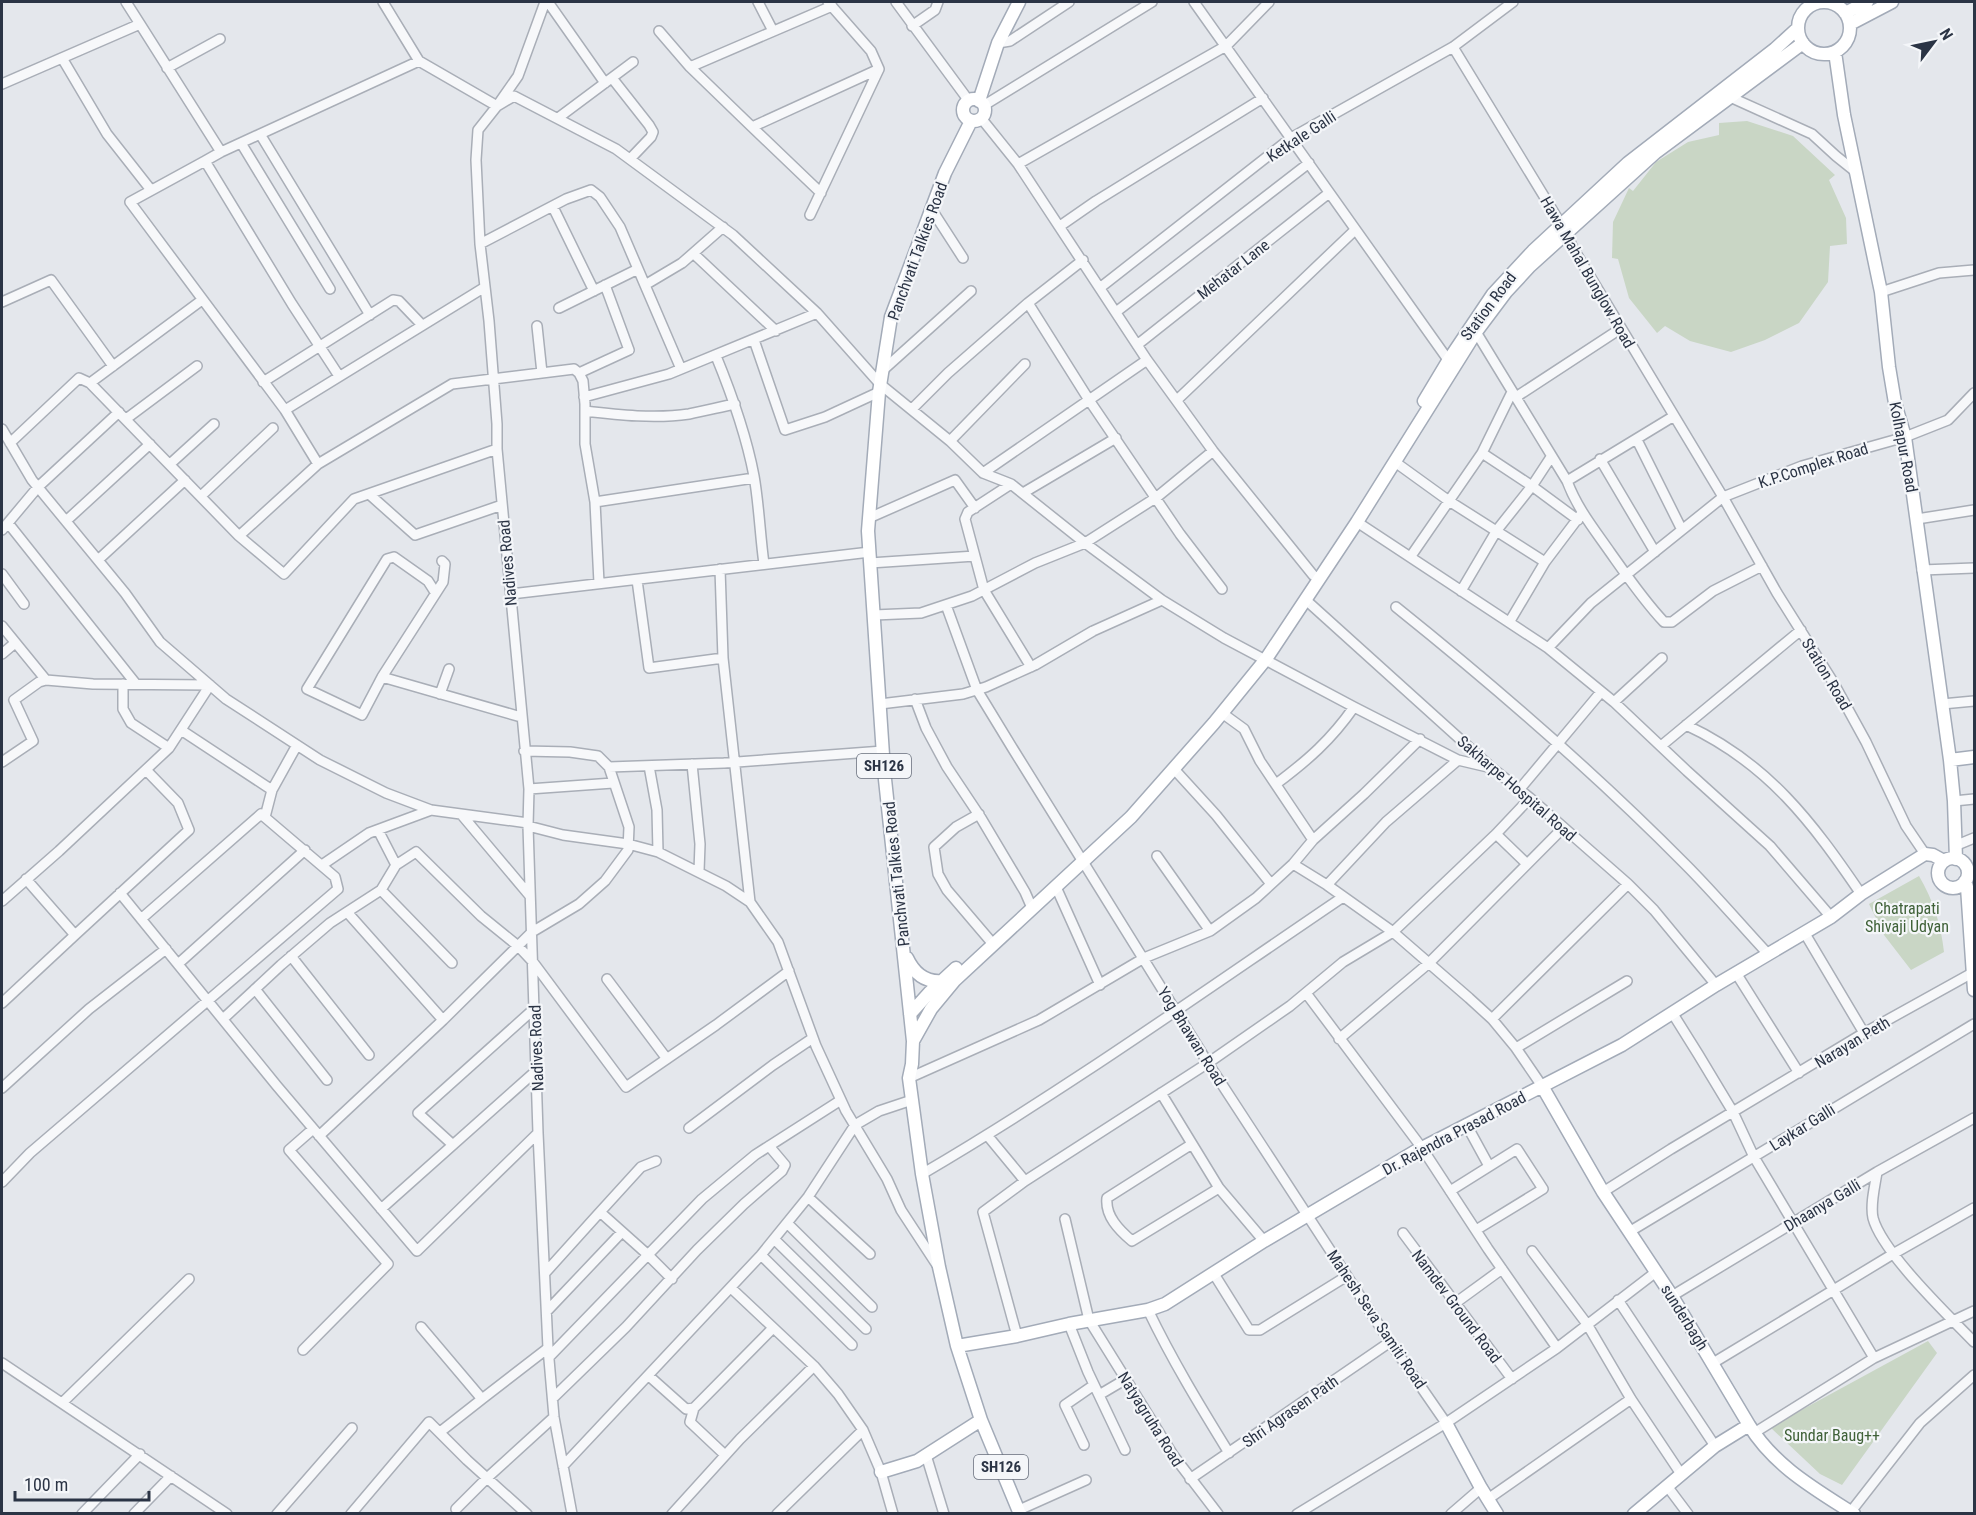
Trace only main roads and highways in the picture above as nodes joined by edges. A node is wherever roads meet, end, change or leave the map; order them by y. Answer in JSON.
{"nodes":[{"id":1,"x":1019,"y":2,"type":"edge"},
{"id":2,"x":1827,"y":2,"type":"edge"},
{"id":3,"x":1868,"y":2,"type":"edge"},
{"id":4,"x":1892,"y":2,"type":"edge"},
{"id":5,"x":1810,"y":4,"type":"edge"},
{"id":6,"x":1848,"y":18,"type":"junction"},
{"id":7,"x":1798,"y":28,"type":"junction"},
{"id":8,"x":1803,"y":43,"type":"junction"},
{"id":9,"x":1835,"y":52,"type":"junction"},
{"id":10,"x":1564,"y":230,"type":"junction"},
{"id":11,"x":1452,"y":365,"type":"junction"},
{"id":12,"x":1316,"y":577,"type":"junction"},
{"id":13,"x":1263,"y":658,"type":"junction"},
{"id":14,"x":1974,"y":757,"type":"edge"},
{"id":15,"x":1950,"y":760,"type":"junction"},
{"id":16,"x":1082,"y":859,"type":"junction"},
{"id":17,"x":1950,"y":860,"type":"junction"},
{"id":18,"x":1969,"y":887,"type":"edge"},
{"id":19,"x":1031,"y":905,"type":"junction"},
{"id":20,"x":1973,"y":934,"type":"edge"},
{"id":21,"x":991,"y":941,"type":"junction"},
{"id":22,"x":904,"y":952,"type":"junction"},
{"id":23,"x":1973,"y":972,"type":"edge"},
{"id":24,"x":943,"y":981,"type":"junction"},
{"id":25,"x":1974,"y":990,"type":"edge"},
{"id":26,"x":910,"y":1014,"type":"junction"},
{"id":27,"x":912,"y":1041,"type":"junction"},
{"id":28,"x":1542,"y":1086,"type":"junction"},
{"id":29,"x":957,"y":1346,"type":"junction"},
{"id":30,"x":981,"y":1420,"type":"junction"},
{"id":31,"x":1446,"y":1423,"type":"road end"},
{"id":32,"x":1752,"y":1429,"type":"junction"},
{"id":33,"x":881,"y":1472,"type":"road end"},
{"id":34,"x":1020,"y":1512,"type":"edge"},
{"id":35,"x":1851,"y":1513,"type":"edge"},
{"id":36,"x":1497,"y":1514,"type":"edge"},
{"id":37,"x":1634,"y":1514,"type":"edge"}],
"edges":[{"from":1,"to":22,"type":"main road","name":"Panchvati Talkies Road","number":"SH126"},
{"from":2,"to":5,"type":"main road"},
{"from":2,"to":6,"type":"main road"},
{"from":3,"to":6,"type":"main road"},
{"from":4,"to":6,"type":"main road"},
{"from":5,"to":7,"type":"main road"},
{"from":6,"to":9,"type":"main road"},
{"from":7,"to":8,"type":"main road"},
{"from":7,"to":10,"type":"main road","name":"Station Road"},
{"from":8,"to":9,"type":"main road"},
{"from":8,"to":10,"type":"main road","name":"Station Road"},
{"from":9,"to":15,"type":"main road","name":"Kolhapur Road"},
{"from":10,"to":11,"type":"main road","name":"Station Road"},
{"from":10,"to":11,"type":"main road","name":"Station Road"},
{"from":11,"to":12,"type":"main road","name":"Station Road"},
{"from":11,"to":12,"type":"main road","name":"Station Road"},
{"from":12,"to":13,"type":"main road","name":"Station Road"},
{"from":12,"to":13,"type":"main road","name":"Station Road"},
{"from":13,"to":16,"type":"main road"},
{"from":13,"to":16,"type":"main road"},
{"from":14,"to":15,"type":"main road"},
{"from":15,"to":17,"type":"main road","name":"Kolhapur Road"},
{"from":16,"to":19,"type":"main road"},
{"from":16,"to":19,"type":"main road"},
{"from":17,"to":18,"type":"main road"},
{"from":17,"to":18,"type":"main road"},
{"from":17,"to":28,"type":"main road","name":"Dr. Rajendra Prasad Road"},
{"from":18,"to":20,"type":"main road"},
{"from":19,"to":21,"type":"main road"},
{"from":20,"to":23,"type":"main road"},
{"from":21,"to":24,"type":"main road"},
{"from":21,"to":27,"type":"main road"},
{"from":22,"to":24,"type":"main road"},
{"from":22,"to":26,"type":"main road","name":"Panchvati Talkies Road","number":"SH126"},
{"from":23,"to":25,"type":"main road"},
{"from":24,"to":26,"type":"main road"},
{"from":26,"to":27,"type":"main road","name":"Panchvati Talkies Road","number":"SH126"},
{"from":27,"to":29,"type":"main road","name":"Panchvati Talkies Road","number":"SH126"},
{"from":28,"to":29,"type":"main road","name":"Dr. Rajendra Prasad Road"},
{"from":28,"to":32,"type":"main road","name":"sunderbagh"},
{"from":29,"to":30,"type":"main road","name":"Panchvati Talkies Road","number":"SH126"},
{"from":30,"to":33,"type":"main road"},
{"from":30,"to":34,"type":"main road","number":"SH126"},
{"from":31,"to":36,"type":"main road"},
{"from":32,"to":35,"type":"main road","name":"sunderbagh"},
{"from":32,"to":37,"type":"main road"}]}
